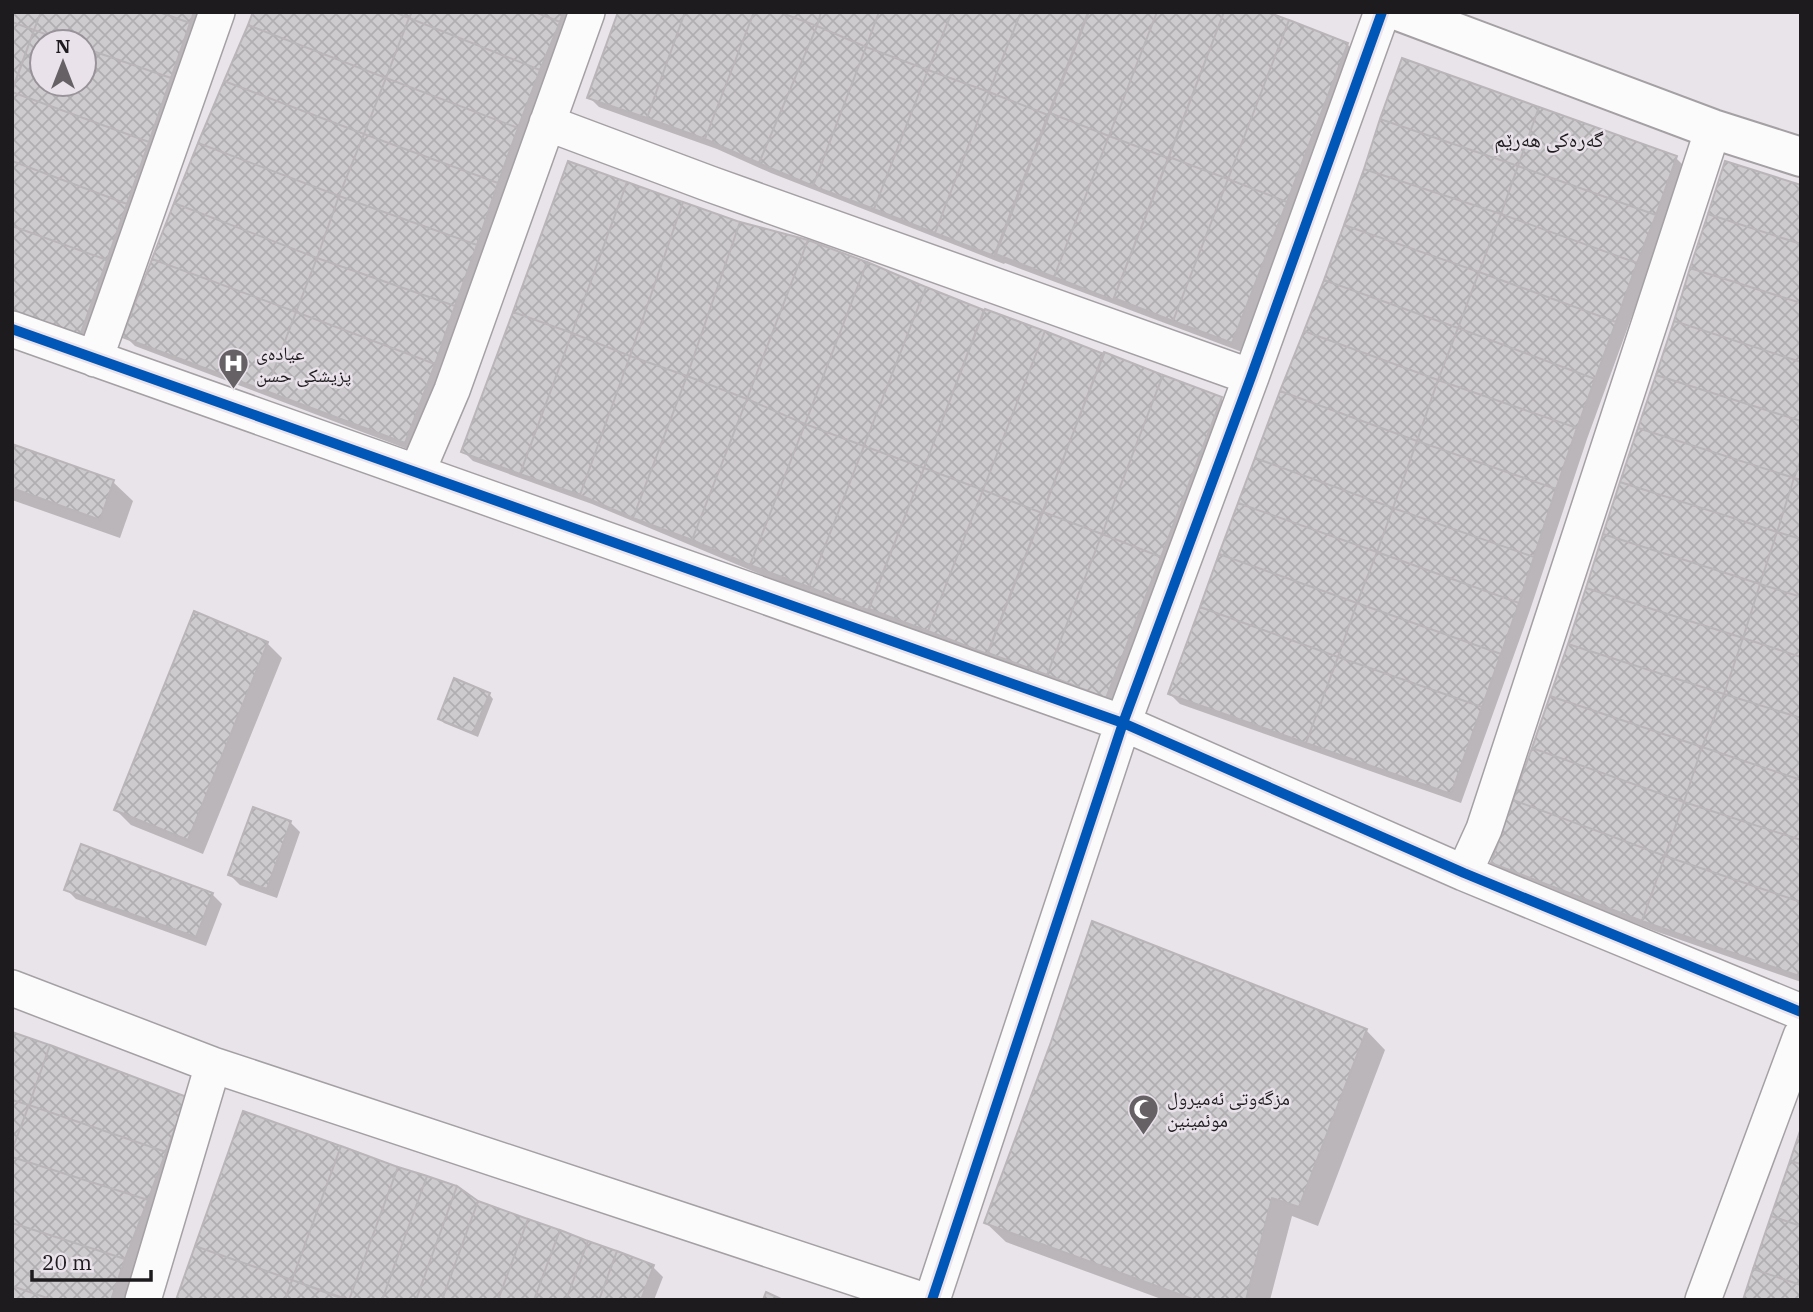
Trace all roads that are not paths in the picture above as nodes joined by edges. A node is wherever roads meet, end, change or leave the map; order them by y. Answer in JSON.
{"nodes":[{"id":1,"x":216,"y":12,"type":"edge"},
{"id":2,"x":587,"y":12,"type":"edge"},
{"id":3,"x":1382,"y":12,"type":"edge"},
{"id":4,"x":1401,"y":12,"type":"edge"},
{"id":5,"x":547,"y":122,"type":"junction"},
{"id":6,"x":1713,"y":129,"type":"junction"},
{"id":7,"x":1801,"y":157,"type":"edge"},
{"id":8,"x":12,"y":329,"type":"edge"},
{"id":9,"x":95,"y":359,"type":"junction"},
{"id":10,"x":1251,"y":377,"type":"junction"},
{"id":11,"x":417,"y":472,"type":"junction"},
{"id":12,"x":1123,"y":723,"type":"junction"},
{"id":13,"x":1464,"y":873,"type":"junction"},
{"id":14,"x":12,"y":988,"type":"edge"},
{"id":15,"x":1801,"y":1012,"type":"edge"},
{"id":16,"x":1801,"y":1036,"type":"edge"},
{"id":17,"x":213,"y":1065,"type":"junction"},
{"id":18,"x":143,"y":1300,"type":"edge"},
{"id":19,"x":922,"y":1300,"type":"edge"},
{"id":20,"x":932,"y":1300,"type":"edge"},
{"id":21,"x":1703,"y":1300,"type":"edge"}],
"edges":[{"from":1,"to":9,"type":"street"},
{"from":2,"to":5,"type":"street"},
{"from":3,"to":10,"type":"street"},
{"from":4,"to":6,"type":"street"},
{"from":5,"to":10,"type":"street"},
{"from":5,"to":11,"type":"street"},
{"from":6,"to":7,"type":"street"},
{"from":6,"to":13,"type":"street"},
{"from":8,"to":9,"type":"street"},
{"from":9,"to":11,"type":"street"},
{"from":10,"to":12,"type":"street"},
{"from":11,"to":12,"type":"street"},
{"from":12,"to":13,"type":"street"},
{"from":12,"to":20,"type":"street"},
{"from":13,"to":15,"type":"street"},
{"from":14,"to":17,"type":"street"},
{"from":16,"to":21,"type":"street"},
{"from":17,"to":18,"type":"street"},
{"from":17,"to":19,"type":"street"}]}
